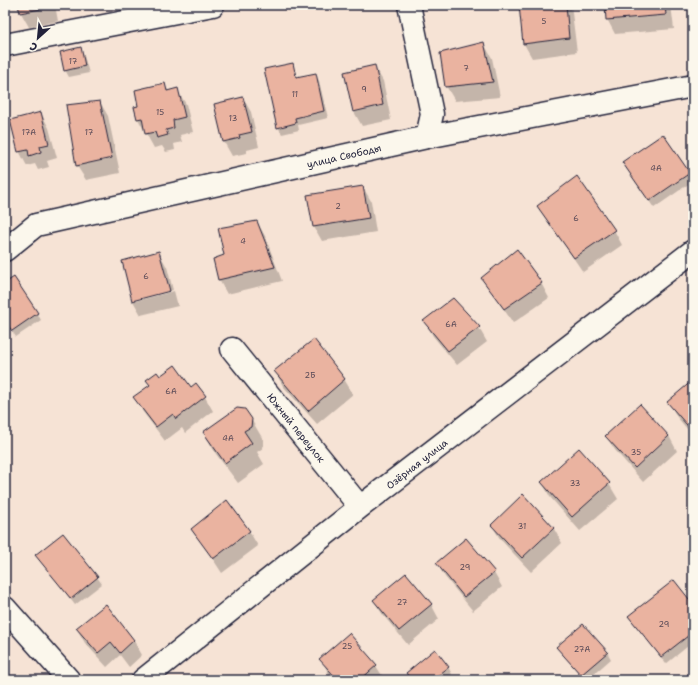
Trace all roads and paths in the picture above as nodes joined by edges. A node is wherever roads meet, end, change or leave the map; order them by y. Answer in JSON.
{"nodes":[{"id":1,"x":214,"y":5,"type":"edge"},
{"id":2,"x":409,"y":5,"type":"edge"},
{"id":3,"x":5,"y":45,"type":"edge"},
{"id":4,"x":693,"y":86,"type":"edge"},
{"id":5,"x":427,"y":137,"type":"junction"},
{"id":6,"x":5,"y":250,"type":"edge"},
{"id":7,"x":693,"y":251,"type":"edge"},
{"id":8,"x":232,"y":349,"type":"dead end"},
{"id":9,"x":360,"y":507,"type":"junction"},
{"id":10,"x":5,"y":608,"type":"edge"},
{"id":11,"x":69,"y":680,"type":"edge"},
{"id":12,"x":143,"y":680,"type":"edge"}],
"edges":[{"from":1,"to":3,"type":"street"},
{"from":2,"to":5,"type":"street"},
{"from":4,"to":5,"type":"street","name":"улица Свободы"},
{"from":5,"to":6,"type":"street","name":"улица Свободы"},
{"from":7,"to":9,"type":"street","name":"Озёрная улица"},
{"from":8,"to":9,"type":"street","name":"Южный переулок"},
{"from":9,"to":12,"type":"street","name":"Озёрная улица"},
{"from":10,"to":11,"type":"street"}]}
